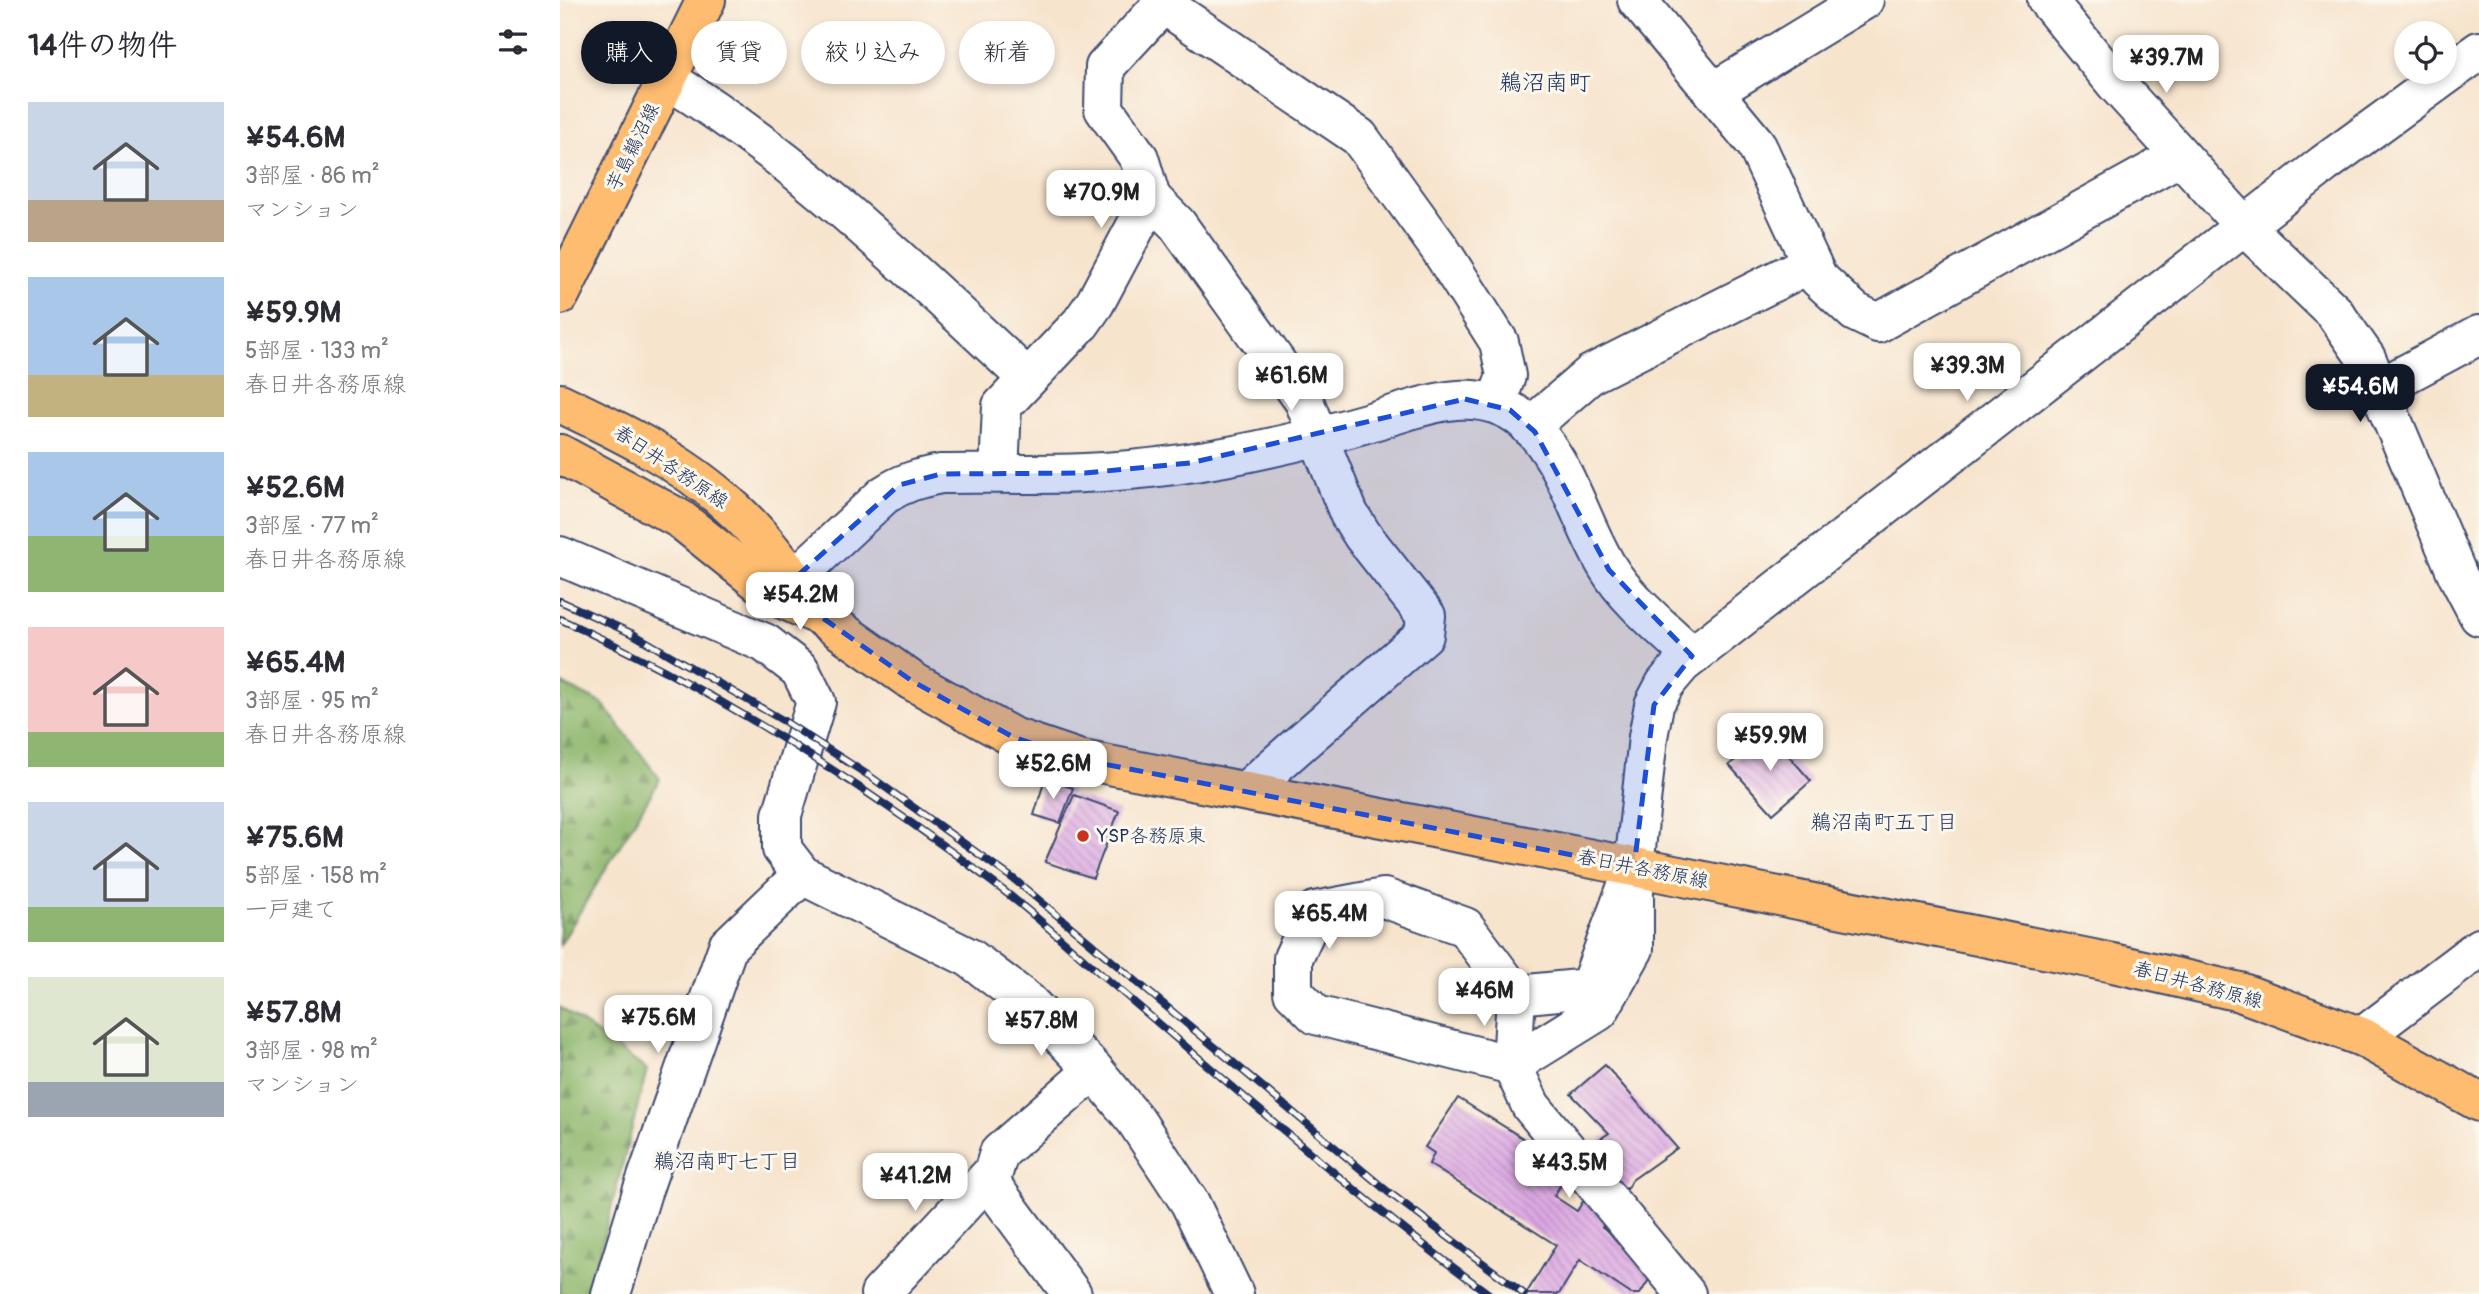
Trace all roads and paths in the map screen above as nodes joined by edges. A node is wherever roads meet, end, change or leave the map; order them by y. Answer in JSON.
{"nodes":[{"id":1,"x":706,"y":0,"type":"edge"},
{"id":2,"x":1637,"y":0,"type":"edge"},
{"id":3,"x":1864,"y":0,"type":"edge"},
{"id":4,"x":2047,"y":0,"type":"edge"},
{"id":5,"x":1165,"y":2,"type":"edge"},
{"id":6,"x":2479,"y":51,"type":"edge"},
{"id":7,"x":677,"y":59,"type":"edge"},
{"id":8,"x":665,"y":84,"type":"edge"},
{"id":9,"x":675,"y":84,"type":"edge"},
{"id":10,"x":1713,"y":92,"type":"junction"},
{"id":11,"x":2180,"y":156,"type":"junction"},
{"id":12,"x":1151,"y":198,"type":"junction"},
{"id":13,"x":2244,"y":226,"type":"junction"},
{"id":14,"x":1811,"y":263,"type":"junction"},
{"id":15,"x":560,"y":295,"type":"edge"},
{"id":16,"x":2479,"y":335,"type":"edge"},
{"id":17,"x":1027,"y":378,"type":"junction"},
{"id":18,"x":2378,"y":389,"type":"junction"},
{"id":19,"x":560,"y":403,"type":"edge"},
{"id":20,"x":1496,"y":404,"type":"junction"},
{"id":21,"x":1530,"y":427,"type":"junction"},
{"id":22,"x":1320,"y":437,"type":"junction"},
{"id":23,"x":560,"y":454,"type":"edge"},
{"id":24,"x":999,"y":473,"type":"junction"},
{"id":25,"x":560,"y":556,"type":"edge"},
{"id":26,"x":794,"y":579,"type":"junction"},
{"id":27,"x":820,"y":616,"type":"junction"},
{"id":28,"x":2479,"y":616,"type":"edge"},
{"id":29,"x":1692,"y":656,"type":"junction"},
{"id":30,"x":1247,"y":791,"type":"junction"},
{"id":31,"x":1634,"y":867,"type":"junction"},
{"id":32,"x":802,"y":876,"type":"junction"},
{"id":33,"x":2479,"y":948,"type":"edge"},
{"id":34,"x":1516,"y":995,"type":"junction"},
{"id":35,"x":2362,"y":1037,"type":"junction"},
{"id":36,"x":1511,"y":1065,"type":"junction"},
{"id":37,"x":1094,"y":1070,"type":"junction"},
{"id":38,"x":2479,"y":1102,"type":"edge"},
{"id":39,"x":993,"y":1172,"type":"junction"},
{"id":40,"x":611,"y":1294,"type":"edge"},
{"id":41,"x":880,"y":1294,"type":"edge"},
{"id":42,"x":1072,"y":1294,"type":"edge"},
{"id":43,"x":1234,"y":1294,"type":"edge"},
{"id":44,"x":1686,"y":1294,"type":"edge"}],
"edges":[{"from":1,"to":7,"type":"main road","name":"芋島鵜沼線"},
{"from":2,"to":10,"type":"street"},
{"from":3,"to":10,"type":"street"},
{"from":4,"to":11,"type":"street"},
{"from":5,"to":12,"type":"street"},
{"from":5,"to":20,"type":"street"},
{"from":6,"to":13,"type":"street"},
{"from":8,"to":15,"type":"main road","name":"芋島鵜沼線"},
{"from":9,"to":17,"type":"street"},
{"from":10,"to":14,"type":"street"},
{"from":11,"to":13,"type":"street"},
{"from":11,"to":14,"type":"street"},
{"from":12,"to":17,"type":"street"},
{"from":12,"to":22,"type":"street"},
{"from":13,"to":18,"type":"street"},
{"from":13,"to":29,"type":"street"},
{"from":14,"to":21,"type":"street"},
{"from":16,"to":18,"type":"street"},
{"from":17,"to":24,"type":"street"},
{"from":18,"to":28,"type":"street"},
{"from":19,"to":26,"type":"main road","name":"春日井各務原線"},
{"from":20,"to":21,"type":"street"},
{"from":20,"to":22,"type":"street"},
{"from":21,"to":29,"type":"street"},
{"from":22,"to":24,"type":"street"},
{"from":22,"to":30,"type":"street"},
{"from":23,"to":27,"type":"main road","name":"春日井各務原線"},
{"from":24,"to":26,"type":"street"},
{"from":25,"to":32,"type":"street"},
{"from":26,"to":27,"type":"main road","name":"春日井各務原線"},
{"from":27,"to":30,"type":"main road","name":"春日井各務原線"},
{"from":29,"to":31,"type":"street"},
{"from":30,"to":31,"type":"main road","name":"春日井各務原線"},
{"from":31,"to":34,"type":"street"},
{"from":31,"to":35,"type":"main road","name":"春日井各務原線"},
{"from":31,"to":36,"type":"street"},
{"from":32,"to":37,"type":"street"},
{"from":32,"to":40,"type":"street"},
{"from":33,"to":35,"type":"street"},
{"from":34,"to":36,"type":"street"},
{"from":34,"to":36,"type":"street"},
{"from":35,"to":38,"type":"main road","name":"春日井各務原線"},
{"from":36,"to":44,"type":"street"},
{"from":37,"to":39,"type":"street"},
{"from":37,"to":43,"type":"street"},
{"from":39,"to":41,"type":"street"},
{"from":39,"to":42,"type":"street"}]}
